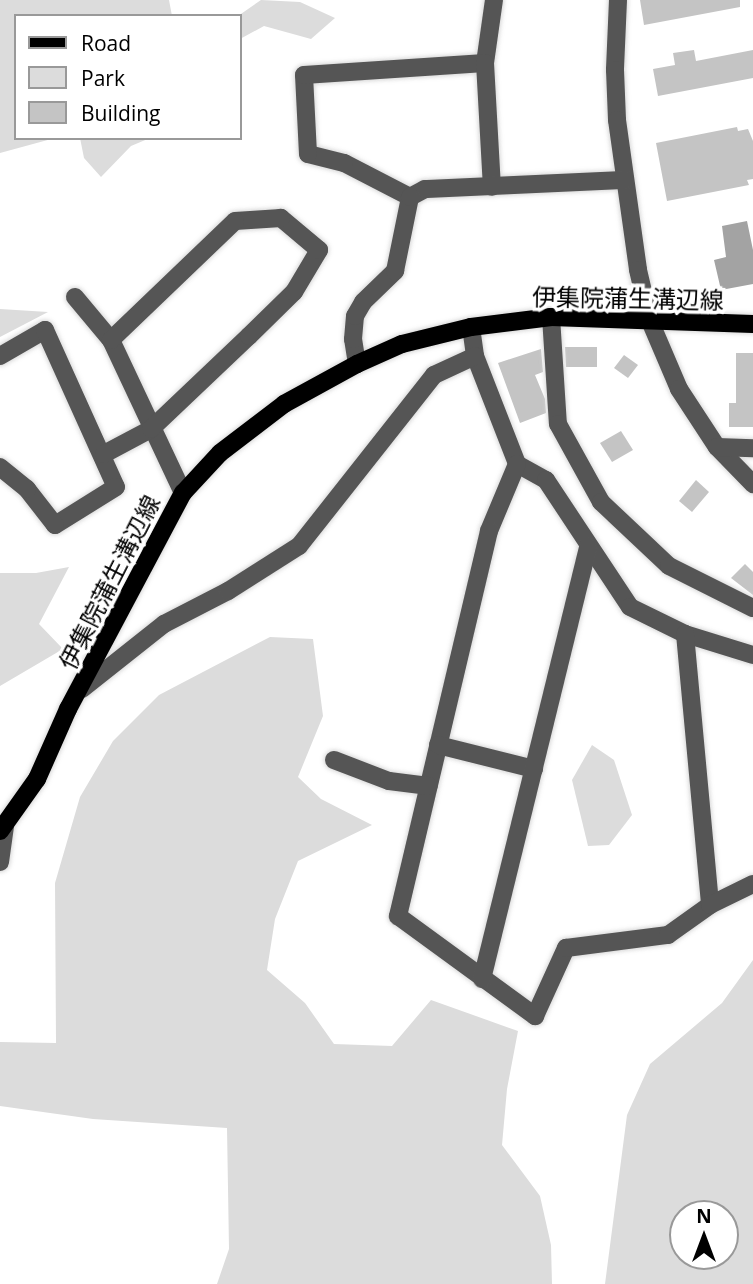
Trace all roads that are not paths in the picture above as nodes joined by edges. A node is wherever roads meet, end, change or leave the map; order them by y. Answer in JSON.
{"nodes":[{"id":1,"x":494,"y":0,"type":"edge"},
{"id":2,"x":618,"y":0,"type":"edge"},
{"id":3,"x":485,"y":63,"type":"junction"},
{"id":4,"x":625,"y":180,"type":"junction"},
{"id":5,"x":492,"y":187,"type":"junction"},
{"id":6,"x":410,"y":197,"type":"junction"},
{"id":7,"x":75,"y":297,"type":"dead end"},
{"id":8,"x":551,"y":317,"type":"junction"},
{"id":9,"x":650,"y":321,"type":"junction"},
{"id":10,"x":753,"y":324,"type":"edge"},
{"id":11,"x":471,"y":327,"type":"junction"},
{"id":12,"x":111,"y":340,"type":"junction"},
{"id":13,"x":0,"y":356,"type":"edge"},
{"id":14,"x":475,"y":356,"type":"junction"},
{"id":15,"x":357,"y":364,"type":"junction"},
{"id":16,"x":151,"y":429,"type":"junction"},
{"id":17,"x":718,"y":447,"type":"junction"},
{"id":18,"x":753,"y":448,"type":"edge"},
{"id":19,"x":104,"y":454,"type":"junction"},
{"id":20,"x":517,"y":464,"type":"junction"},
{"id":21,"x":0,"y":467,"type":"edge"},
{"id":22,"x":753,"y":484,"type":"edge"},
{"id":23,"x":184,"y":493,"type":"junction"},
{"id":24,"x":587,"y":547,"type":"junction"},
{"id":25,"x":753,"y":608,"type":"edge"},
{"id":26,"x":685,"y":634,"type":"junction"},
{"id":27,"x":753,"y":655,"type":"edge"},
{"id":28,"x":82,"y":688,"type":"junction"},
{"id":29,"x":438,"y":745,"type":"junction"},
{"id":30,"x":334,"y":760,"type":"dead end"},
{"id":31,"x":534,"y":769,"type":"junction"},
{"id":32,"x":429,"y":786,"type":"junction"},
{"id":33,"x":3,"y":828,"type":"edge"},
{"id":34,"x":0,"y":862,"type":"edge"},
{"id":35,"x":753,"y":884,"type":"edge"},
{"id":36,"x":710,"y":905,"type":"junction"},
{"id":37,"x":482,"y":979,"type":"junction"}],
"edges":[{"from":1,"to":3,"type":"street"},
{"from":2,"to":4,"type":"street"},
{"from":3,"to":5,"type":"street"},
{"from":3,"to":6,"type":"street"},
{"from":4,"to":5,"type":"street"},
{"from":4,"to":9,"type":"street"},
{"from":5,"to":6,"type":"street"},
{"from":6,"to":15,"type":"street"},
{"from":7,"to":12,"type":"street"},
{"from":8,"to":9,"type":"main road","name":"伊集院蒲生溝辺線"},
{"from":8,"to":11,"type":"main road","name":"伊集院蒲生溝辺線"},
{"from":8,"to":25,"type":"street"},
{"from":9,"to":10,"type":"main road","name":"伊集院蒲生溝辺線"},
{"from":9,"to":17,"type":"street"},
{"from":11,"to":14,"type":"street"},
{"from":11,"to":15,"type":"main road","name":"伊集院蒲生溝辺線"},
{"from":12,"to":16,"type":"street"},
{"from":12,"to":16,"type":"street"},
{"from":13,"to":19,"type":"street"},
{"from":14,"to":20,"type":"street"},
{"from":14,"to":28,"type":"street"},
{"from":15,"to":23,"type":"main road","name":"伊集院蒲生溝辺線"},
{"from":16,"to":19,"type":"street"},
{"from":16,"to":23,"type":"street"},
{"from":17,"to":18,"type":"street"},
{"from":17,"to":22,"type":"street"},
{"from":19,"to":21,"type":"street"},
{"from":20,"to":24,"type":"street"},
{"from":20,"to":29,"type":"street"},
{"from":23,"to":28,"type":"main road","name":"伊集院蒲生溝辺線"},
{"from":24,"to":26,"type":"street"},
{"from":24,"to":31,"type":"street"},
{"from":26,"to":27,"type":"street"},
{"from":26,"to":36,"type":"street"},
{"from":28,"to":33,"type":"main road","name":"伊集院蒲生溝辺線"},
{"from":29,"to":31,"type":"street"},
{"from":29,"to":32,"type":"street"},
{"from":30,"to":32,"type":"street"},
{"from":31,"to":37,"type":"street"},
{"from":32,"to":37,"type":"street"},
{"from":33,"to":34,"type":"street"},
{"from":35,"to":36,"type":"street"},
{"from":36,"to":37,"type":"street"}]}
